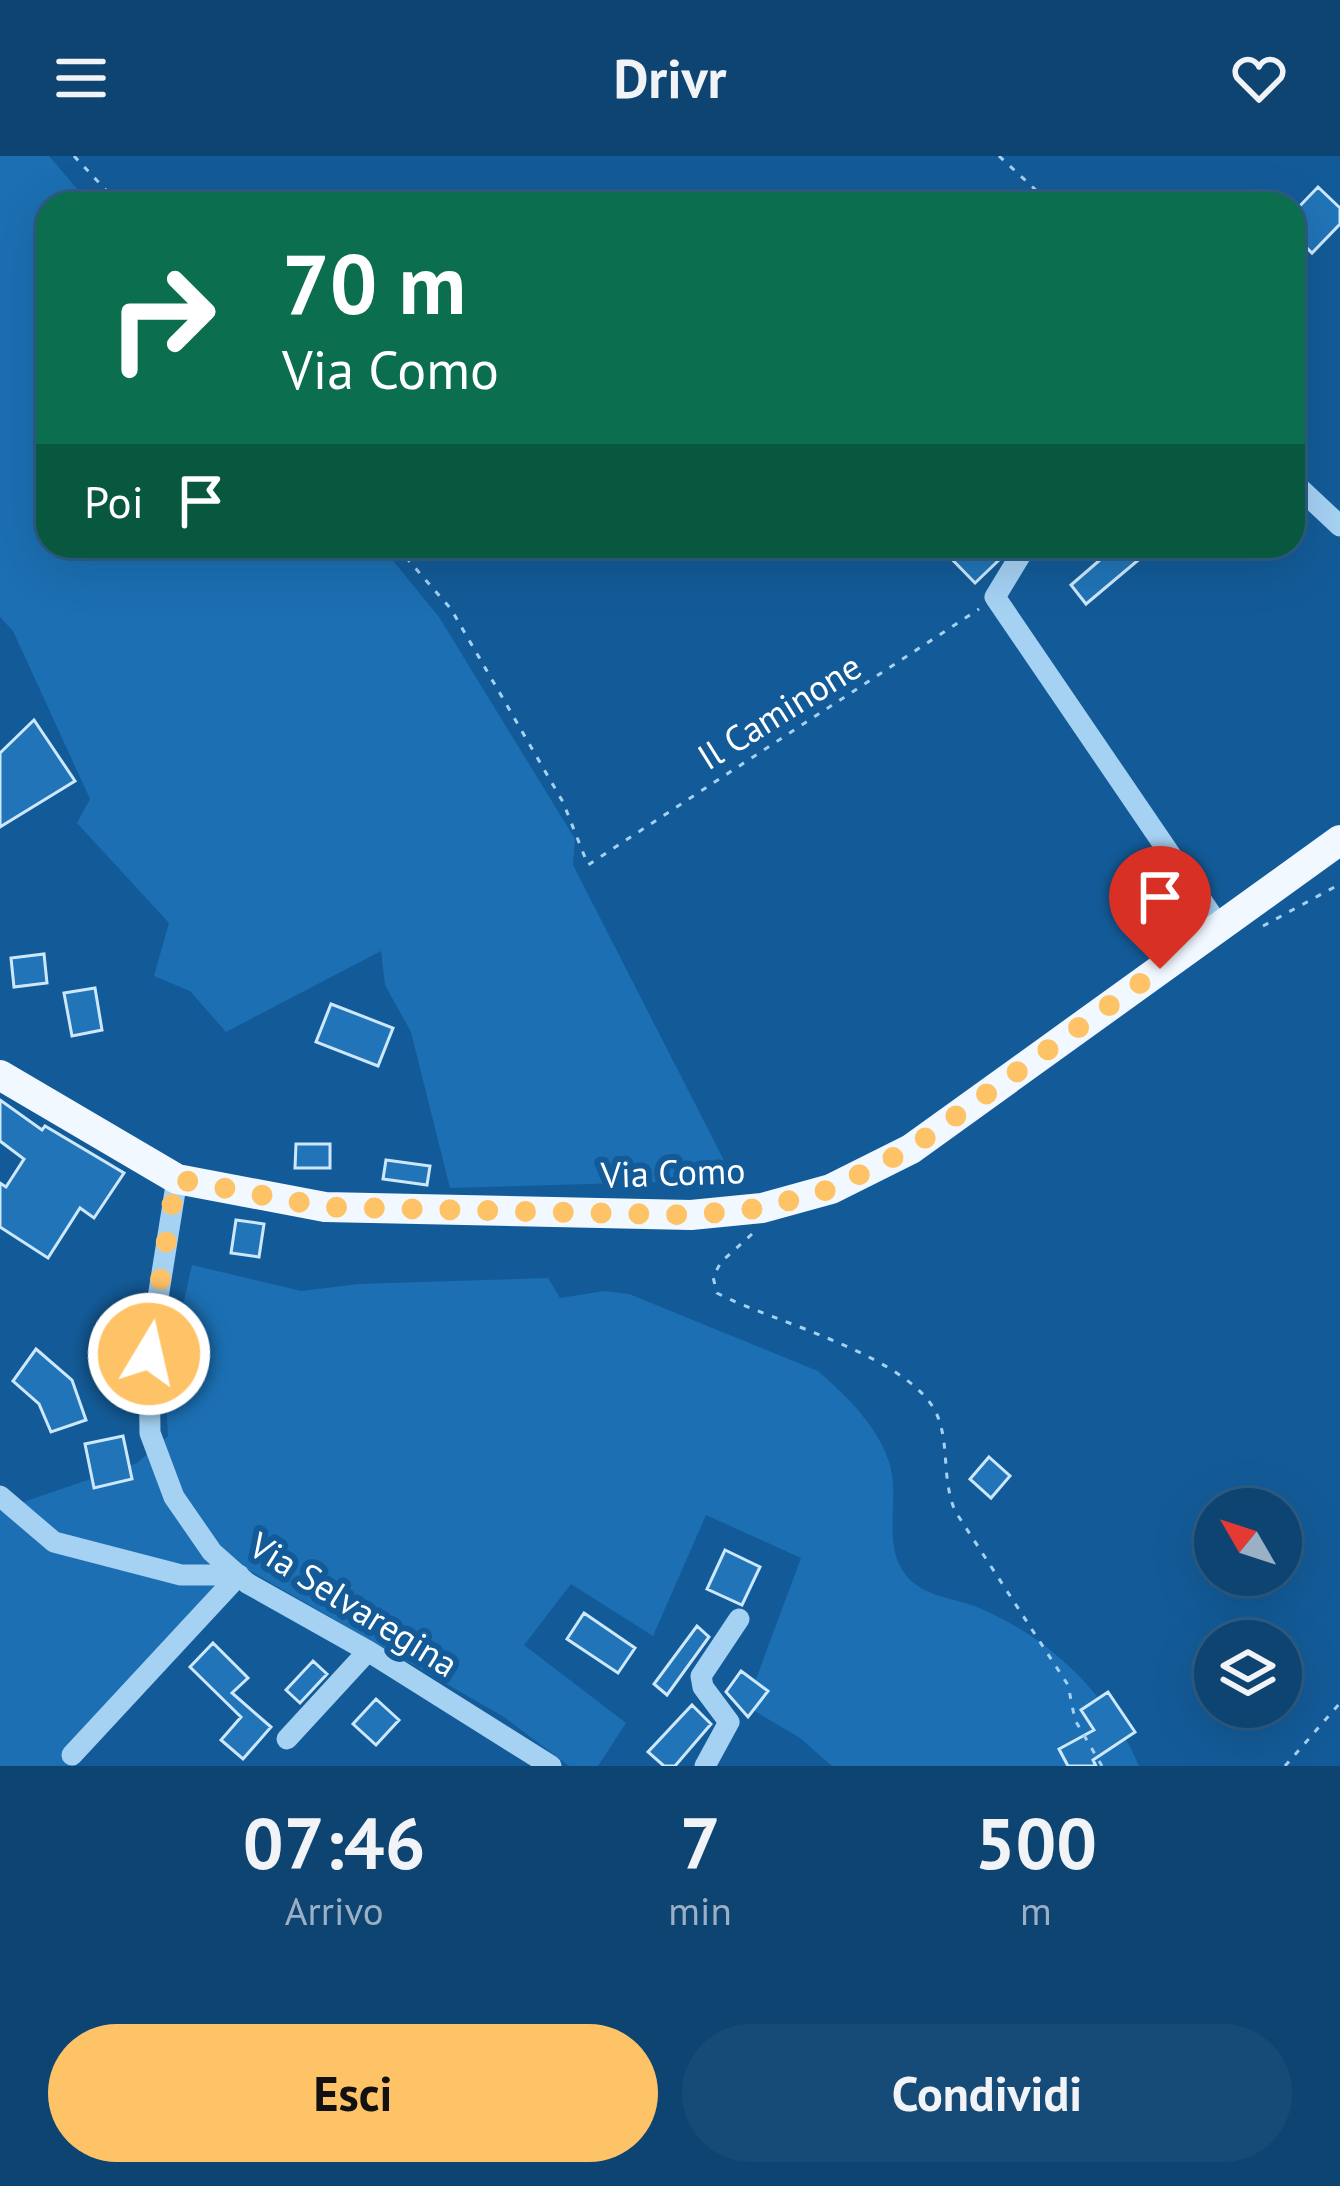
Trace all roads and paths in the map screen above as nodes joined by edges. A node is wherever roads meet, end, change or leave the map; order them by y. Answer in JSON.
{"nodes":[{"id":1,"x":74,"y":156,"type":"edge"},
{"id":2,"x":999,"y":156,"type":"edge"},
{"id":3,"x":107,"y":192,"type":"edge"},
{"id":4,"x":1039,"y":192,"type":"edge"},
{"id":5,"x":1305,"y":493,"type":"edge"},
{"id":6,"x":1340,"y":526,"type":"edge"},
{"id":7,"x":407,"y":558,"type":"edge"},
{"id":8,"x":1018,"y":558,"type":"edge"},
{"id":9,"x":994,"y":597,"type":"junction"},
{"id":10,"x":1340,"y":841,"type":"edge"},
{"id":11,"x":1219,"y":926,"type":"junction"},
{"id":12,"x":0,"y":1075,"type":"edge"},
{"id":13,"x":176,"y":1179,"type":"junction"},
{"id":14,"x":760,"y":1227,"type":"dead end"},
{"id":15,"x":0,"y":1496,"type":"edge"},
{"id":16,"x":238,"y":1576,"type":"junction"},
{"id":17,"x":739,"y":1619,"type":"dead end"},
{"id":18,"x":368,"y":1651,"type":"junction"},
{"id":19,"x":1340,"y":1703,"type":"edge"},
{"id":20,"x":287,"y":1739,"type":"dead end"},
{"id":21,"x":72,"y":1755,"type":"dead end"},
{"id":22,"x":550,"y":1766,"type":"edge"},
{"id":23,"x":705,"y":1766,"type":"edge"},
{"id":24,"x":1102,"y":1766,"type":"edge"},
{"id":25,"x":1285,"y":1766,"type":"edge"}],
"edges":[{"from":1,"to":3,"type":"path"},
{"from":2,"to":4,"type":"path"},
{"from":5,"to":6,"type":"street"},
{"from":7,"to":9,"type":"path","name":"Il Caminone"},
{"from":8,"to":9,"type":"street"},
{"from":9,"to":11,"type":"street"},
{"from":10,"to":11,"type":"main road","name":"Via Como"},
{"from":11,"to":13,"type":"main road","name":"Via Como"},
{"from":12,"to":13,"type":"main road","name":"Via Como"},
{"from":13,"to":16,"type":"street","name":"Via Selvaregina"},
{"from":14,"to":24,"type":"path"},
{"from":15,"to":16,"type":"street"},
{"from":16,"to":18,"type":"street","name":"Via Selvaregina"},
{"from":16,"to":21,"type":"street"},
{"from":17,"to":23,"type":"street"},
{"from":18,"to":20,"type":"street"},
{"from":18,"to":22,"type":"street","name":"Via Selvaregina"},
{"from":19,"to":25,"type":"path"}]}
